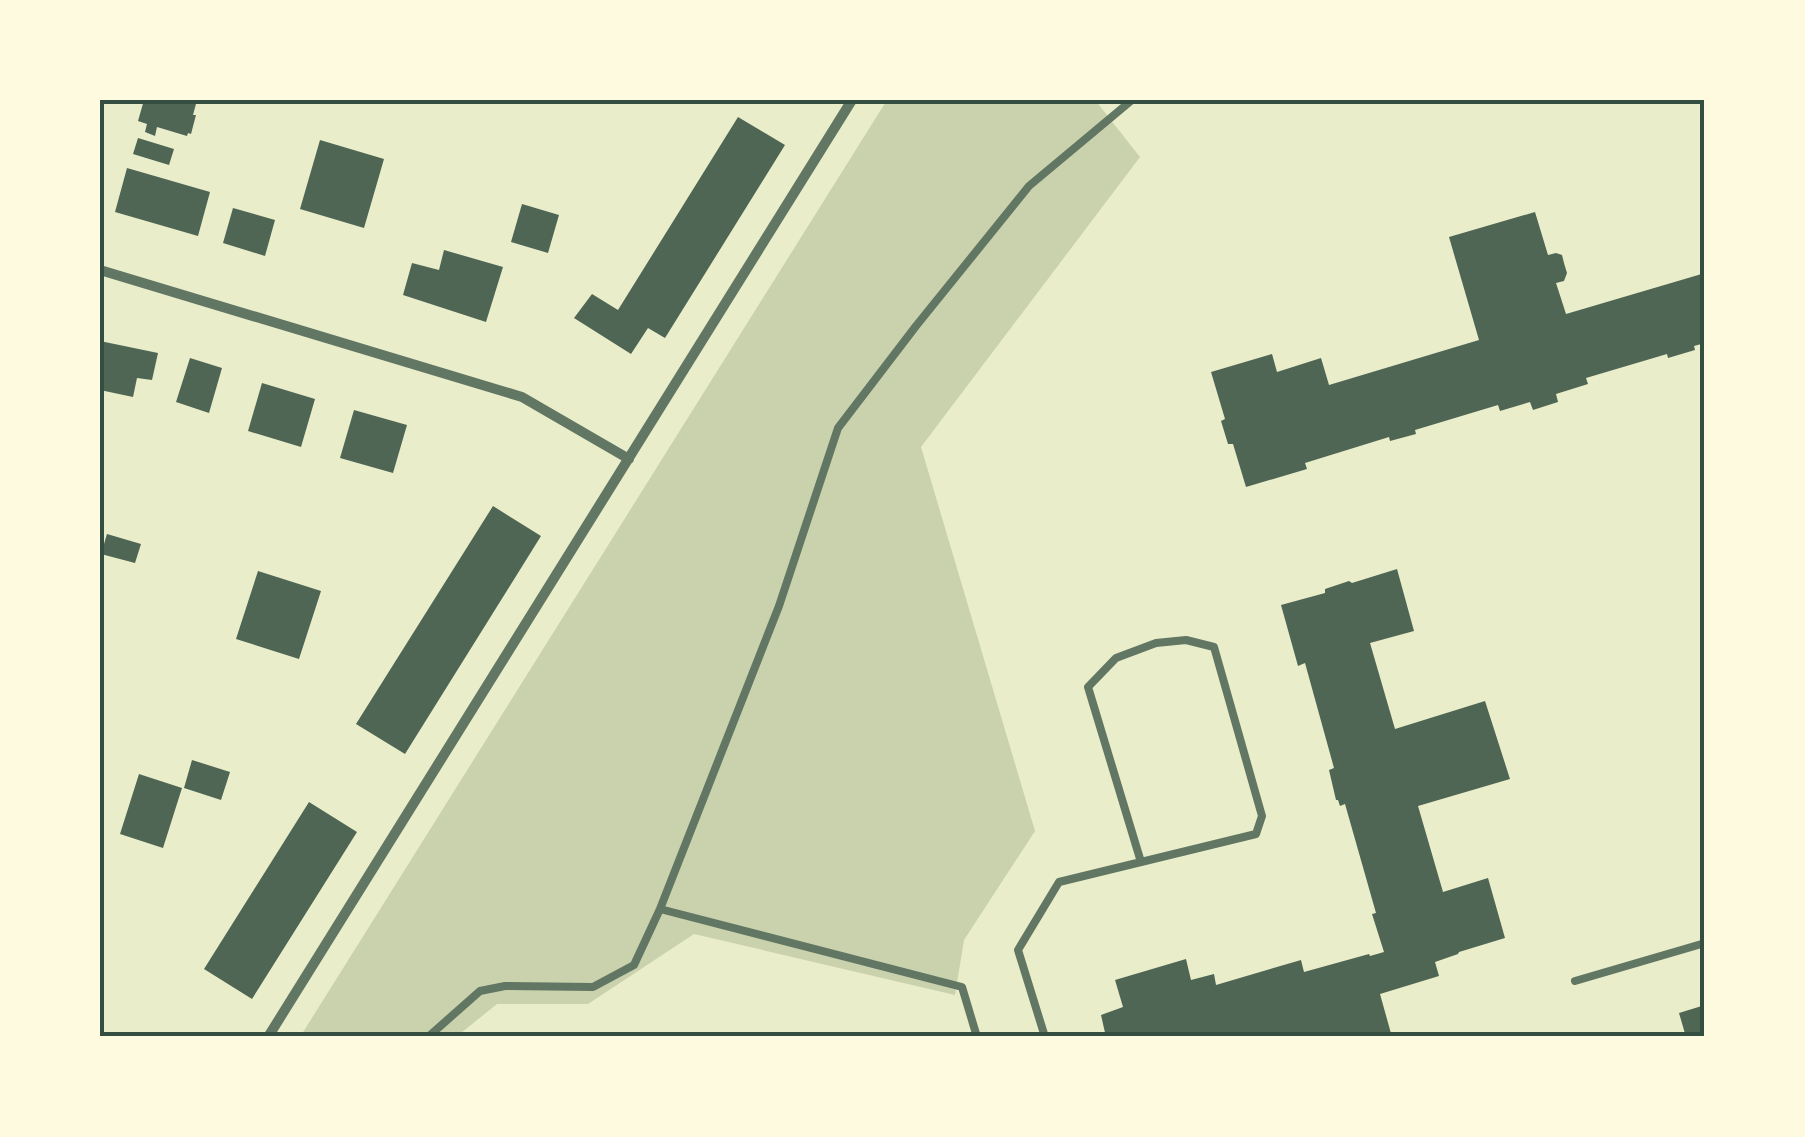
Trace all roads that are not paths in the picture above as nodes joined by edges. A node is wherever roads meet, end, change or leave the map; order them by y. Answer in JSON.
{"nodes":[{"id":1,"x":852,"y":100,"type":"edge"},
{"id":2,"x":1132,"y":100,"type":"edge"},
{"id":3,"x":100,"y":270,"type":"edge"},
{"id":4,"x":628,"y":459,"type":"junction"},
{"id":5,"x":1141,"y":862,"type":"junction"},
{"id":6,"x":660,"y":909,"type":"junction"},
{"id":7,"x":1705,"y":943,"type":"edge"},
{"id":8,"x":1575,"y":981,"type":"dead end"},
{"id":9,"x":268,"y":1037,"type":"edge"},
{"id":10,"x":428,"y":1037,"type":"edge"},
{"id":11,"x":977,"y":1037,"type":"edge"},
{"id":12,"x":1045,"y":1037,"type":"edge"}],
"edges":[{"from":1,"to":4,"type":"street"},
{"from":2,"to":6,"type":"lane"},
{"from":3,"to":4,"type":"street"},
{"from":4,"to":9,"type":"street"},
{"from":5,"to":5,"type":"lane"},
{"from":5,"to":12,"type":"lane"},
{"from":6,"to":10,"type":"lane"},
{"from":6,"to":11,"type":"lane"},
{"from":7,"to":8,"type":"lane"}]}
